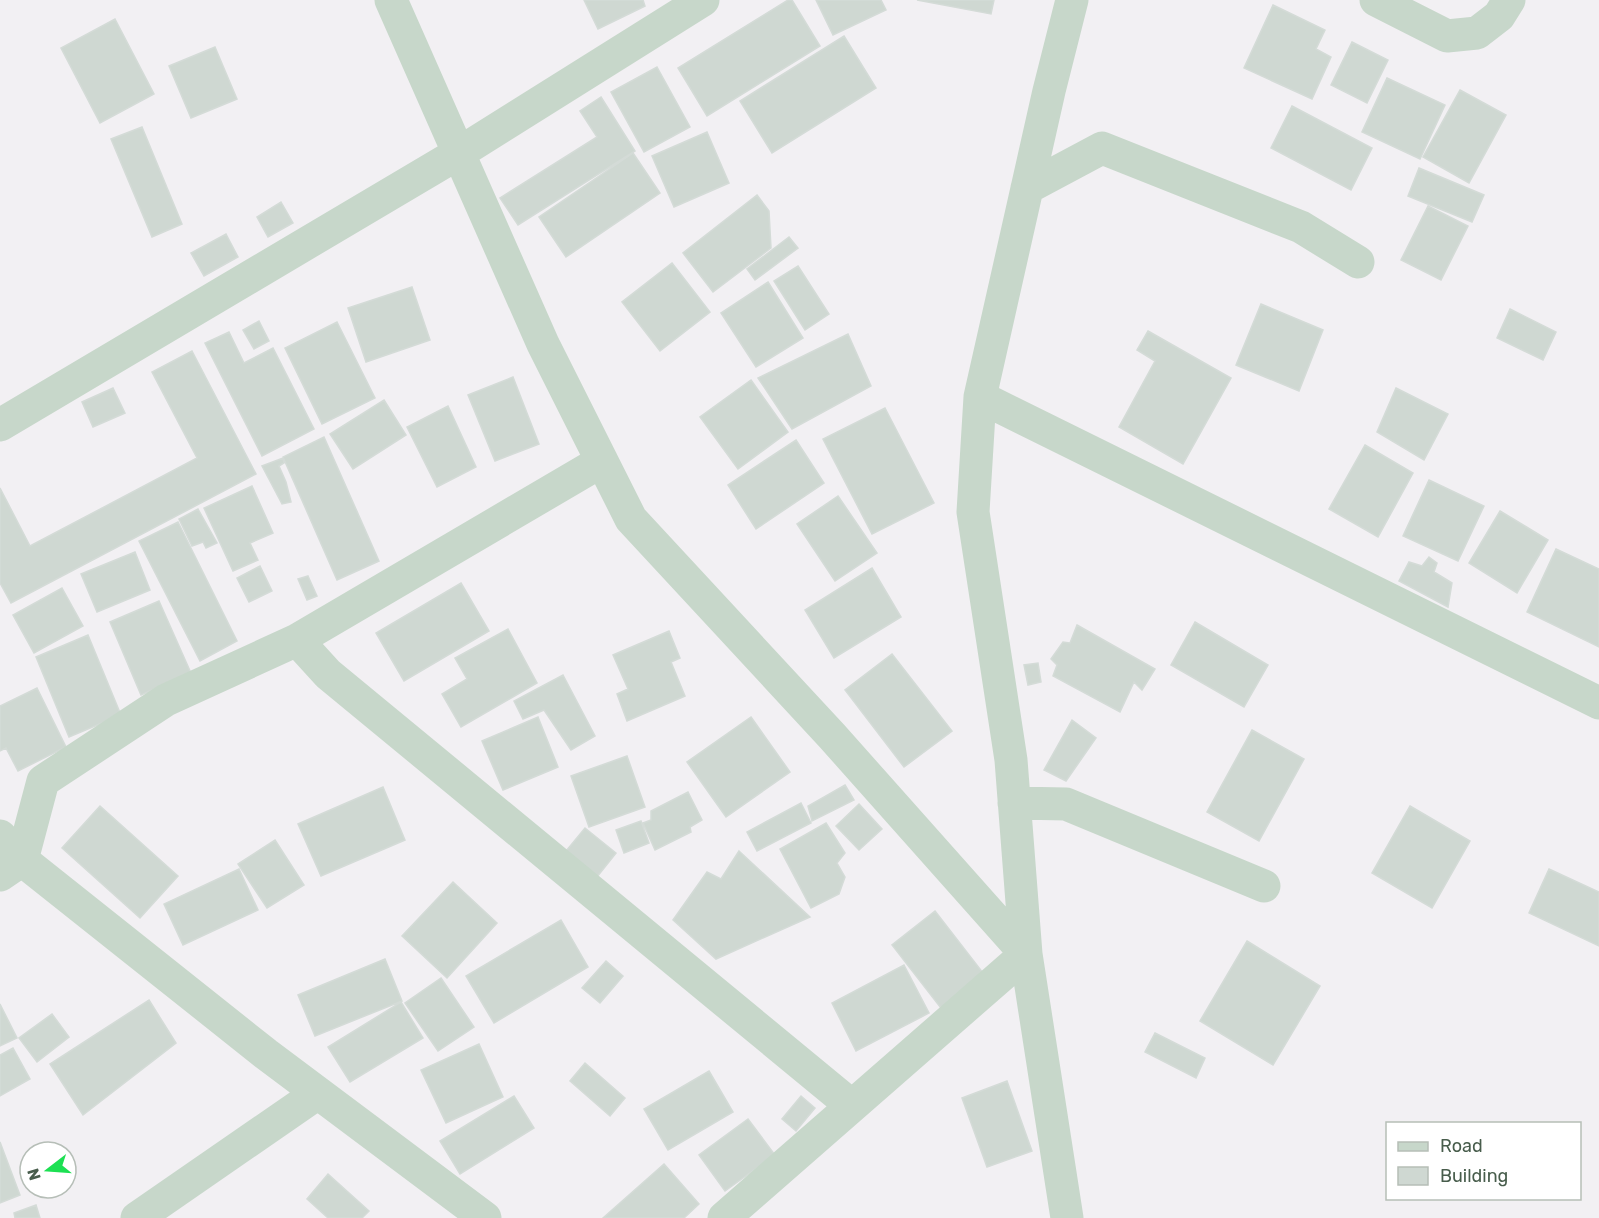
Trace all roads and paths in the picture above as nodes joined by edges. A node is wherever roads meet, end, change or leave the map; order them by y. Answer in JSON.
{"nodes":[{"id":1,"x":391,"y":0,"type":"edge"},
{"id":2,"x":703,"y":0,"type":"edge"},
{"id":3,"x":1072,"y":0,"type":"edge"},
{"id":4,"x":1376,"y":0,"type":"edge"},
{"id":5,"x":1509,"y":0,"type":"edge"},
{"id":6,"x":459,"y":153,"type":"junction"},
{"id":7,"x":1027,"y":188,"type":"junction"},
{"id":8,"x":1358,"y":262,"type":"dead end"},
{"id":9,"x":980,"y":397,"type":"junction"},
{"id":10,"x":0,"y":425,"type":"edge"},
{"id":11,"x":602,"y":460,"type":"junction"},
{"id":12,"x":297,"y":640,"type":"junction"},
{"id":13,"x":1599,"y":703,"type":"edge"},
{"id":14,"x":1014,"y":803,"type":"junction"},
{"id":15,"x":0,"y":836,"type":"edge"},
{"id":16,"x":11,"y":867,"type":"edge"},
{"id":17,"x":1264,"y":886,"type":"dead end"},
{"id":18,"x":1026,"y":954,"type":"junction"},
{"id":19,"x":318,"y":1093,"type":"junction"},
{"id":20,"x":852,"y":1106,"type":"junction"},
{"id":21,"x":137,"y":1218,"type":"edge"},
{"id":22,"x":485,"y":1218,"type":"edge"},
{"id":23,"x":724,"y":1218,"type":"edge"},
{"id":24,"x":1067,"y":1218,"type":"edge"}],
"edges":[{"from":1,"to":6,"type":"street"},
{"from":2,"to":6,"type":"street"},
{"from":3,"to":7,"type":"street"},
{"from":4,"to":5,"type":"street"},
{"from":6,"to":10,"type":"street"},
{"from":6,"to":11,"type":"street"},
{"from":7,"to":8,"type":"street"},
{"from":7,"to":9,"type":"street"},
{"from":9,"to":13,"type":"street"},
{"from":9,"to":14,"type":"street"},
{"from":11,"to":12,"type":"street"},
{"from":11,"to":18,"type":"street"},
{"from":12,"to":16,"type":"street"},
{"from":12,"to":20,"type":"street"},
{"from":14,"to":17,"type":"street"},
{"from":14,"to":18,"type":"street"},
{"from":15,"to":16,"type":"street"},
{"from":16,"to":19,"type":"street"},
{"from":18,"to":20,"type":"street"},
{"from":18,"to":24,"type":"street"},
{"from":19,"to":21,"type":"street"},
{"from":19,"to":22,"type":"street"},
{"from":20,"to":23,"type":"street"}]}
